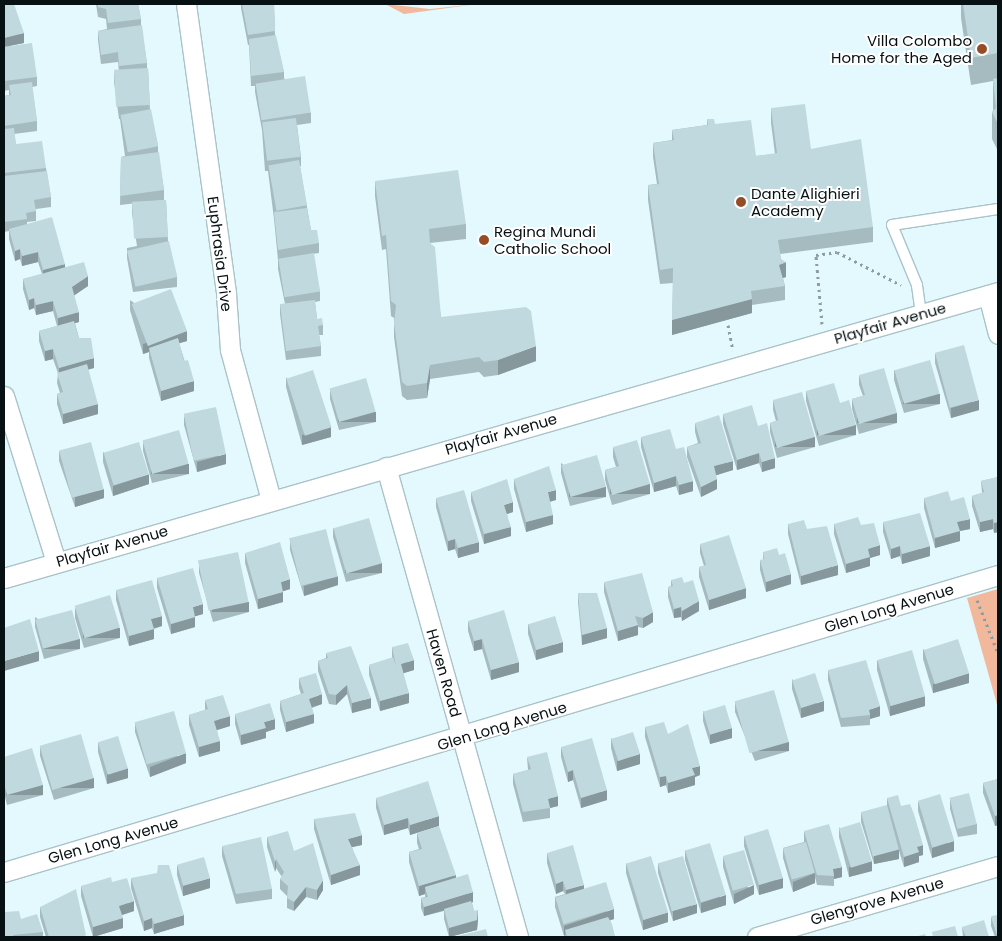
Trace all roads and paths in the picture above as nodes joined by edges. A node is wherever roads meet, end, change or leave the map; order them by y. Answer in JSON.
{"nodes":[{"id":1,"x":186,"y":4,"type":"edge"},
{"id":2,"x":998,"y":209,"type":"edge"},
{"id":3,"x":917,"y":285,"type":"junction"},
{"id":4,"x":993,"y":294,"type":"edge"},
{"id":5,"x":921,"y":314,"type":"junction"},
{"id":6,"x":728,"y":324,"type":"dead end"},
{"id":7,"x":998,"y":334,"type":"edge"},
{"id":8,"x":823,"y":342,"type":"junction"},
{"id":9,"x":736,"y":367,"type":"junction"},
{"id":10,"x":4,"y":396,"type":"edge"},
{"id":11,"x":386,"y":467,"type":"junction"},
{"id":12,"x":271,"y":500,"type":"junction"},
{"id":13,"x":56,"y":562,"type":"junction"},
{"id":14,"x":998,"y":575,"type":"edge"},
{"id":15,"x":4,"y":578,"type":"edge"},
{"id":16,"x":971,"y":584,"type":"junction"},
{"id":17,"x":998,"y":653,"type":"edge"},
{"id":18,"x":462,"y":738,"type":"junction"},
{"id":19,"x":998,"y":866,"type":"edge"},
{"id":20,"x":4,"y":872,"type":"edge"},
{"id":21,"x":518,"y":937,"type":"edge"},
{"id":22,"x":757,"y":937,"type":"edge"}],
"edges":[{"from":1,"to":12,"type":"street","name":"Euphrasia Drive"},
{"from":2,"to":3,"type":"lane"},
{"from":3,"to":5,"type":"lane"},
{"from":3,"to":8,"type":"path"},
{"from":4,"to":5,"type":"street","name":"Playfair Avenue"},
{"from":4,"to":7,"type":"street"},
{"from":5,"to":8,"type":"street","name":"Playfair Avenue"},
{"from":6,"to":9,"type":"path"},
{"from":8,"to":9,"type":"street","name":"Playfair Avenue"},
{"from":9,"to":11,"type":"street","name":"Playfair Avenue"},
{"from":10,"to":13,"type":"street"},
{"from":11,"to":12,"type":"street","name":"Playfair Avenue"},
{"from":11,"to":18,"type":"street","name":"Haven Road"},
{"from":12,"to":13,"type":"street","name":"Playfair Avenue"},
{"from":13,"to":15,"type":"street","name":"Playfair Avenue"},
{"from":14,"to":16,"type":"street","name":"Glen Long Avenue"},
{"from":16,"to":17,"type":"path"},
{"from":16,"to":18,"type":"street","name":"Glen Long Avenue"},
{"from":18,"to":20,"type":"street","name":"Glen Long Avenue"},
{"from":18,"to":21,"type":"street","name":"Haven Road"},
{"from":19,"to":22,"type":"street","name":"Glengrove Avenue"}]}
